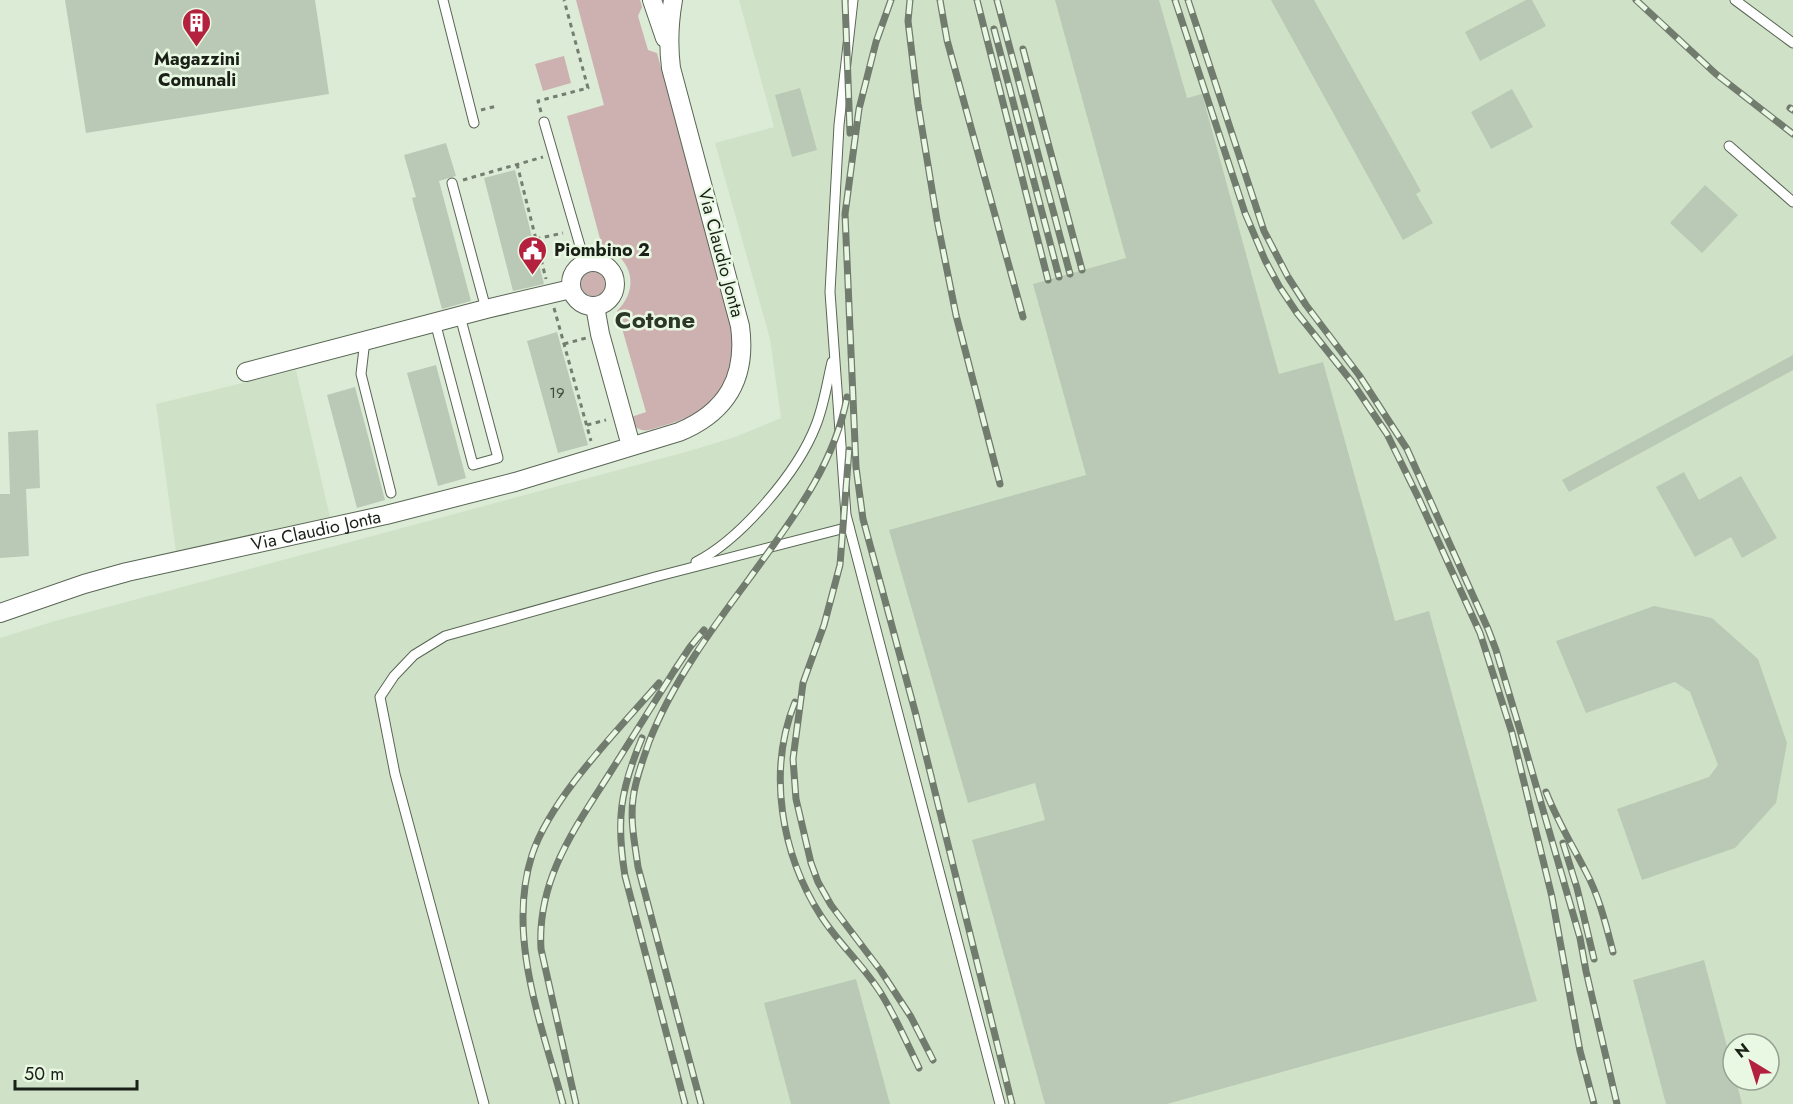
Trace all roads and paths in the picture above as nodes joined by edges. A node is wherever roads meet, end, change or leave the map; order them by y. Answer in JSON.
{"nodes":[{"id":1,"x":443,"y":0,"type":"edge"},
{"id":2,"x":564,"y":0,"type":"edge"},
{"id":3,"x":652,"y":0,"type":"edge"},
{"id":4,"x":673,"y":0,"type":"edge"},
{"id":5,"x":853,"y":0,"type":"edge"},
{"id":6,"x":1735,"y":0,"type":"edge"},
{"id":7,"x":1793,"y":43,"type":"edge"},
{"id":8,"x":668,"y":48,"type":"junction"},
{"id":9,"x":544,"y":122,"type":"joint"},
{"id":10,"x":474,"y":123,"type":"dead end"},
{"id":11,"x":1729,"y":146,"type":"dead end"},
{"id":12,"x":553,"y":154,"type":"junction"},
{"id":13,"x":452,"y":183,"type":"joint"},
{"id":14,"x":1793,"y":202,"type":"edge"},
{"id":15,"x":574,"y":230,"type":"junction"},
{"id":16,"x":536,"y":239,"type":"dead end"},
{"id":17,"x":585,"y":263,"type":"junction"},
{"id":18,"x":571,"y":289,"type":"junction"},
{"id":19,"x":595,"y":306,"type":"junction"},
{"id":20,"x":486,"y":309,"type":"junction"},
{"id":21,"x":460,"y":316,"type":"junction"},
{"id":22,"x":435,"y":322,"type":"junction"},
{"id":23,"x":365,"y":340,"type":"junction"},
{"id":24,"x":834,"y":354,"type":"junction"},
{"id":25,"x":246,"y":372,"type":"dead end"},
{"id":26,"x":631,"y":446,"type":"junction"},
{"id":27,"x":391,"y":493,"type":"dead end"},
{"id":28,"x":849,"y":527,"type":"junction"},
{"id":29,"x":679,"y":571,"type":"junction"},
{"id":30,"x":0,"y":613,"type":"edge"},
{"id":31,"x":484,"y":1104,"type":"edge"},
{"id":32,"x":1000,"y":1104,"type":"edge"}],
"edges":[{"from":1,"to":10,"type":"lane"},
{"from":2,"to":9,"type":"path"},
{"from":3,"to":8,"type":"street"},
{"from":4,"to":8,"type":"street","name":"Via Claudio Jonta"},
{"from":5,"to":24,"type":"lane"},
{"from":6,"to":7,"type":"lane"},
{"from":8,"to":26,"type":"street","name":"Via Claudio Jonta"},
{"from":9,"to":12,"type":"lane"},
{"from":11,"to":14,"type":"lane"},
{"from":12,"to":13,"type":"path"},
{"from":12,"to":15,"type":"lane"},
{"from":13,"to":20,"type":"lane"},
{"from":15,"to":16,"type":"path"},
{"from":15,"to":17,"type":"lane"},
{"from":17,"to":18,"type":"street"},
{"from":17,"to":19,"type":"street"},
{"from":18,"to":19,"type":"street"},
{"from":18,"to":20,"type":"street"},
{"from":19,"to":26,"type":"street"},
{"from":20,"to":21,"type":"street"},
{"from":21,"to":22,"type":"street"},
{"from":21,"to":22,"type":"lane"},
{"from":22,"to":23,"type":"street"},
{"from":23,"to":25,"type":"street"},
{"from":23,"to":27,"type":"lane"},
{"from":24,"to":28,"type":"lane"},
{"from":24,"to":29,"type":"lane"},
{"from":26,"to":30,"type":"street","name":"Via Claudio Jonta"},
{"from":28,"to":29,"type":"lane"},
{"from":28,"to":32,"type":"lane"},
{"from":29,"to":31,"type":"lane"}]}
